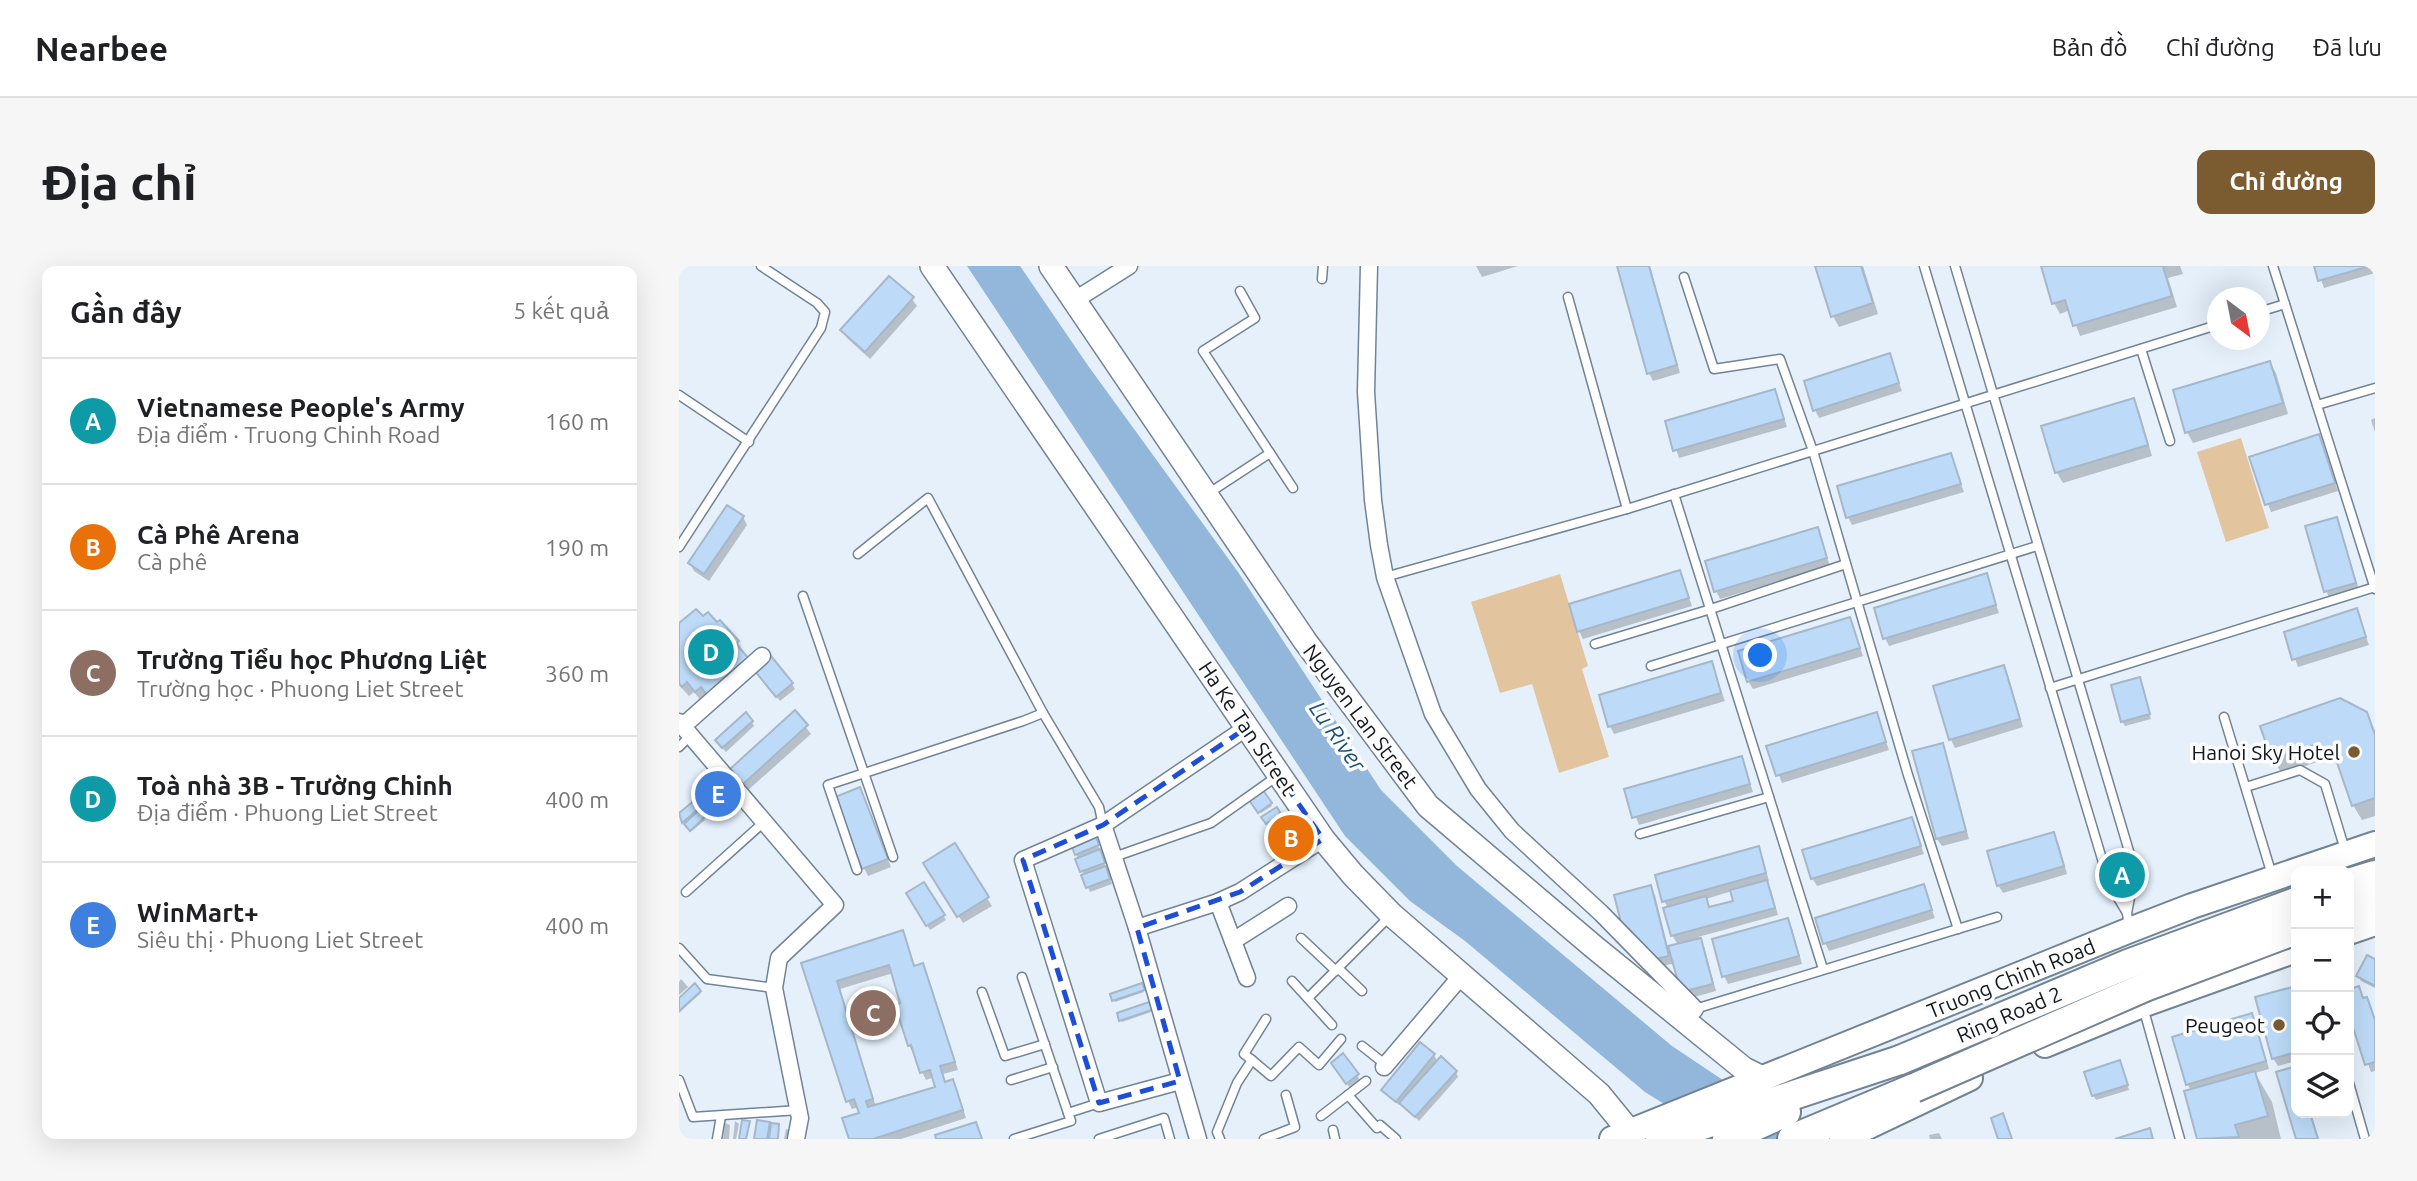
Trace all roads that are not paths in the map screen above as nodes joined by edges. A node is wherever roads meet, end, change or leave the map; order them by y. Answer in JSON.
{"nodes":[{"id":1,"x":761,"y":266,"type":"edge"},
{"id":2,"x":932,"y":266,"type":"edge"},
{"id":3,"x":1051,"y":266,"type":"edge"},
{"id":4,"x":1129,"y":266,"type":"edge"},
{"id":5,"x":1323,"y":266,"type":"edge"},
{"id":6,"x":1369,"y":266,"type":"edge"},
{"id":7,"x":1924,"y":266,"type":"edge"},
{"id":8,"x":1955,"y":266,"type":"edge"},
{"id":9,"x":2273,"y":266,"type":"edge"},
{"id":10,"x":1684,"y":277,"type":"dead end"},
{"id":11,"x":1322,"y":279,"type":"dead end"},
{"id":12,"x":1240,"y":291,"type":"dead end"},
{"id":13,"x":1568,"y":297,"type":"dead end"},
{"id":14,"x":1075,"y":300,"type":"junction"},
{"id":15,"x":2285,"y":304,"type":"junction"},
{"id":16,"x":2270,"y":309,"type":"edge"},
{"id":17,"x":2207,"y":328,"type":"edge"},
{"id":18,"x":2141,"y":349,"type":"junction"},
{"id":19,"x":2375,"y":388,"type":"edge"},
{"id":20,"x":679,"y":395,"type":"edge"},
{"id":21,"x":1991,"y":395,"type":"junction"},
{"id":22,"x":1965,"y":403,"type":"junction"},
{"id":23,"x":2317,"y":405,"type":"junction"},
{"id":24,"x":2170,"y":441,"type":"dead end"},
{"id":25,"x":749,"y":442,"type":"junction"},
{"id":26,"x":1813,"y":451,"type":"junction"},
{"id":27,"x":1270,"y":453,"type":"junction"},
{"id":28,"x":1293,"y":488,"type":"dead end"},
{"id":29,"x":1674,"y":494,"type":"junction"},
{"id":30,"x":1207,"y":495,"type":"junction"},
{"id":31,"x":1627,"y":509,"type":"junction"},
{"id":32,"x":2037,"y":546,"type":"junction"},
{"id":33,"x":679,"y":547,"type":"edge"},
{"id":34,"x":858,"y":554,"type":"dead end"},
{"id":35,"x":2011,"y":555,"type":"junction"},
{"id":36,"x":1846,"y":564,"type":"junction"},
{"id":37,"x":1385,"y":577,"type":"junction"},
{"id":38,"x":2375,"y":588,"type":"edge"},
{"id":39,"x":803,"y":596,"type":"dead end"},
{"id":40,"x":1856,"y":602,"type":"junction"},
{"id":41,"x":1711,"y":610,"type":"junction"},
{"id":42,"x":1595,"y":644,"type":"dead end"},
{"id":43,"x":1722,"y":646,"type":"junction"},
{"id":44,"x":762,"y":656,"type":"dead end"},
{"id":45,"x":1651,"y":666,"type":"dead end"},
{"id":46,"x":2078,"y":680,"type":"junction"},
{"id":47,"x":2050,"y":688,"type":"junction"},
{"id":48,"x":1042,"y":713,"type":"junction"},
{"id":49,"x":2224,"y":717,"type":"dead end"},
{"id":50,"x":1246,"y":728,"type":"junction"},
{"id":51,"x":683,"y":732,"type":"edge"},
{"id":52,"x":864,"y":773,"type":"junction"},
{"id":53,"x":1279,"y":775,"type":"junction"},
{"id":54,"x":2245,"y":787,"type":"junction"},
{"id":55,"x":1769,"y":797,"type":"junction"},
{"id":56,"x":764,"y":822,"type":"junction"},
{"id":57,"x":1103,"y":825,"type":"junction"},
{"id":58,"x":1640,"y":834,"type":"dead end"},
{"id":59,"x":1323,"y":839,"type":"junction"},
{"id":60,"x":2375,"y":844,"type":"edge"},
{"id":61,"x":2346,"y":853,"type":"junction"},
{"id":62,"x":893,"y":857,"type":"dead end"},
{"id":63,"x":1114,"y":858,"type":"junction"},
{"id":64,"x":857,"y":870,"type":"dead end"},
{"id":65,"x":2375,"y":875,"type":"edge"},
{"id":66,"x":2273,"y":878,"type":"junction"},
{"id":67,"x":2354,"y":881,"type":"edge"},
{"id":68,"x":686,"y":892,"type":"dead end"},
{"id":69,"x":1218,"y":902,"type":"junction"},
{"id":70,"x":2375,"y":902,"type":"edge"},
{"id":71,"x":2291,"y":904,"type":"edge"},
{"id":72,"x":1288,"y":906,"type":"dead end"},
{"id":73,"x":2354,"y":909,"type":"edge"},
{"id":74,"x":1392,"y":915,"type":"junction"},
{"id":75,"x":1997,"y":917,"type":"dead end"},
{"id":76,"x":2128,"y":921,"type":"junction"},
{"id":77,"x":2375,"y":923,"type":"edge"},
{"id":78,"x":1137,"y":928,"type":"junction"},
{"id":79,"x":1958,"y":929,"type":"junction"},
{"id":80,"x":2354,"y":930,"type":"edge"},
{"id":81,"x":2291,"y":932,"type":"edge"},
{"id":82,"x":1301,"y":938,"type":"dead end"},
{"id":83,"x":1233,"y":942,"type":"junction"},
{"id":84,"x":679,"y":948,"type":"edge"},
{"id":85,"x":2291,"y":952,"type":"edge"},
{"id":86,"x":1337,"y":970,"type":"junction"},
{"id":87,"x":1823,"y":970,"type":"junction"},
{"id":88,"x":1462,"y":975,"type":"junction"},
{"id":89,"x":1022,"y":977,"type":"dead end"},
{"id":90,"x":1247,"y":978,"type":"dead end"},
{"id":91,"x":1292,"y":981,"type":"dead end"},
{"id":92,"x":774,"y":988,"type":"junction"},
{"id":93,"x":1362,"y":991,"type":"dead end"},
{"id":94,"x":982,"y":992,"type":"dead end"},
{"id":95,"x":1308,"y":998,"type":"junction"},
{"id":96,"x":2142,"y":1005,"type":"junction"},
{"id":97,"x":1690,"y":1015,"type":"junction"},
{"id":98,"x":1266,"y":1019,"type":"dead end"},
{"id":99,"x":1332,"y":1024,"type":"dead end"},
{"id":100,"x":1341,"y":1039,"type":"dead end"},
{"id":101,"x":1045,"y":1044,"type":"junction"},
{"id":102,"x":1362,"y":1046,"type":"dead end"},
{"id":103,"x":1252,"y":1060,"type":"junction"},
{"id":104,"x":1900,"y":1060,"type":"junction"},
{"id":105,"x":1385,"y":1066,"type":"joint"},
{"id":106,"x":1053,"y":1067,"type":"junction"},
{"id":107,"x":1764,"y":1079,"type":"junction"},
{"id":108,"x":679,"y":1080,"type":"edge"},
{"id":109,"x":1011,"y":1080,"type":"dead end"},
{"id":110,"x":1180,"y":1081,"type":"junction"},
{"id":111,"x":1366,"y":1081,"type":"dead end"},
{"id":112,"x":1914,"y":1088,"type":"junction"},
{"id":113,"x":1286,"y":1095,"type":"dead end"},
{"id":114,"x":1348,"y":1095,"type":"junction"},
{"id":115,"x":2354,"y":1100,"type":"edge"},
{"id":116,"x":1099,"y":1103,"type":"junction"},
{"id":117,"x":799,"y":1110,"type":"junction"},
{"id":118,"x":1068,"y":1113,"type":"junction"},
{"id":119,"x":721,"y":1116,"type":"junction"},
{"id":120,"x":1321,"y":1116,"type":"dead end"},
{"id":121,"x":1638,"y":1134,"type":"edge"},
{"id":122,"x":1857,"y":1135,"type":"edge"},
{"id":123,"x":1121,"y":1136,"type":"edge"},
{"id":124,"x":717,"y":1139,"type":"edge"},
{"id":125,"x":796,"y":1139,"type":"edge"},
{"id":126,"x":1014,"y":1139,"type":"edge"},
{"id":127,"x":1099,"y":1139,"type":"edge"},
{"id":128,"x":1170,"y":1139,"type":"edge"},
{"id":129,"x":1198,"y":1139,"type":"edge"},
{"id":130,"x":1220,"y":1139,"type":"edge"},
{"id":131,"x":1264,"y":1139,"type":"edge"},
{"id":132,"x":1396,"y":1139,"type":"edge"},
{"id":133,"x":1727,"y":1139,"type":"edge"},
{"id":134,"x":1792,"y":1139,"type":"edge"},
{"id":135,"x":1819,"y":1139,"type":"edge"},
{"id":136,"x":2180,"y":1139,"type":"edge"},
{"id":137,"x":2365,"y":1139,"type":"edge"}],
"edges":[{"from":1,"to":25,"type":"lane"},
{"from":2,"to":50,"type":"street","name":"Ha Ke Tan Street"},
{"from":3,"to":14,"type":"street","name":"Nguyen Lan Street"},
{"from":4,"to":14,"type":"street"},
{"from":5,"to":11,"type":"lane"},
{"from":6,"to":37,"type":"street"},
{"from":7,"to":22,"type":"lane"},
{"from":8,"to":21,"type":"lane"},
{"from":9,"to":15,"type":"lane"},
{"from":10,"to":26,"type":"lane"},
{"from":12,"to":27,"type":"lane"},
{"from":13,"to":31,"type":"lane"},
{"from":14,"to":30,"type":"street","name":"Nguyen Lan Street"},
{"from":15,"to":16,"type":"lane"},
{"from":15,"to":23,"type":"lane"},
{"from":17,"to":18,"type":"lane"},
{"from":18,"to":21,"type":"lane"},
{"from":18,"to":24,"type":"lane"},
{"from":19,"to":23,"type":"lane"},
{"from":20,"to":25,"type":"lane"},
{"from":21,"to":22,"type":"lane"},
{"from":21,"to":32,"type":"lane"},
{"from":22,"to":26,"type":"lane"},
{"from":22,"to":35,"type":"lane"},
{"from":23,"to":38,"type":"lane"},
{"from":25,"to":33,"type":"lane"},
{"from":26,"to":29,"type":"lane"},
{"from":26,"to":36,"type":"lane"},
{"from":27,"to":28,"type":"lane"},
{"from":27,"to":30,"type":"lane"},
{"from":29,"to":31,"type":"lane"},
{"from":29,"to":41,"type":"lane"},
{"from":30,"to":97,"type":"street","name":"Nguyen Lan Street"},
{"from":31,"to":37,"type":"lane"},
{"from":32,"to":35,"type":"lane"},
{"from":32,"to":46,"type":"lane"},
{"from":34,"to":48,"type":"lane"},
{"from":35,"to":40,"type":"lane"},
{"from":35,"to":47,"type":"lane"},
{"from":36,"to":40,"type":"lane"},
{"from":36,"to":41,"type":"lane"},
{"from":37,"to":97,"type":"street"},
{"from":38,"to":46,"type":"lane"},
{"from":39,"to":52,"type":"lane"},
{"from":40,"to":43,"type":"lane"},
{"from":40,"to":79,"type":"lane"},
{"from":41,"to":42,"type":"lane"},
{"from":41,"to":43,"type":"lane"},
{"from":43,"to":45,"type":"lane"},
{"from":43,"to":55,"type":"lane"},
{"from":44,"to":51,"type":"street"},
{"from":46,"to":47,"type":"lane"},
{"from":46,"to":76,"type":"lane"},
{"from":47,"to":76,"type":"lane"},
{"from":48,"to":52,"type":"lane"},
{"from":48,"to":57,"type":"lane"},
{"from":49,"to":54,"type":"lane"},
{"from":50,"to":53,"type":"street","name":"Ha Ke Tan Street"},
{"from":50,"to":57,"type":"street"},
{"from":51,"to":56,"type":"street"},
{"from":52,"to":62,"type":"lane"},
{"from":52,"to":64,"type":"lane"},
{"from":53,"to":59,"type":"street","name":"Ha Ke Tan Street"},
{"from":53,"to":63,"type":"lane"},
{"from":54,"to":61,"type":"lane"},
{"from":54,"to":66,"type":"lane"},
{"from":55,"to":58,"type":"lane"},
{"from":55,"to":87,"type":"lane"},
{"from":56,"to":68,"type":"lane"},
{"from":56,"to":92,"type":"street"},
{"from":57,"to":63,"type":"street"},
{"from":57,"to":116,"type":"street"},
{"from":59,"to":69,"type":"street"},
{"from":59,"to":74,"type":"street","name":"Ha Ke Tan Street"},
{"from":60,"to":61,"type":"main road","name":"Truong Chinh Road"},
{"from":61,"to":66,"type":"main road","name":"Truong Chinh Road"},
{"from":63,"to":78,"type":"street"},
{"from":65,"to":67,"type":"highway"},
{"from":66,"to":76,"type":"main road","name":"Truong Chinh Road"},
{"from":69,"to":78,"type":"street"},
{"from":69,"to":83,"type":"street"},
{"from":70,"to":73,"type":"highway"},
{"from":71,"to":104,"type":"highway","name":"Ring Road 2","bridge":true},
{"from":72,"to":83,"type":"street"},
{"from":74,"to":86,"type":"lane"},
{"from":74,"to":88,"type":"street","name":"Ha Ke Tan Street"},
{"from":75,"to":79,"type":"lane"},
{"from":76,"to":96,"type":"main road"},
{"from":76,"to":107,"type":"main road","name":"Truong Chinh Road"},
{"from":77,"to":80,"type":"main road"},
{"from":78,"to":110,"type":"street"},
{"from":79,"to":87,"type":"lane"},
{"from":81,"to":112,"type":"highway","name":"Ring Road 2","bridge":true},
{"from":82,"to":86,"type":"lane"},
{"from":83,"to":90,"type":"street"},
{"from":84,"to":92,"type":"lane"},
{"from":85,"to":96,"type":"main road"},
{"from":86,"to":93,"type":"lane"},
{"from":86,"to":95,"type":"lane"},
{"from":87,"to":97,"type":"lane"},
{"from":88,"to":105,"type":"street"},
{"from":88,"to":121,"type":"street","name":"Ha Ke Tan Street"},
{"from":89,"to":101,"type":"lane"},
{"from":91,"to":95,"type":"lane"},
{"from":92,"to":117,"type":"street"},
{"from":94,"to":101,"type":"lane"},
{"from":95,"to":99,"type":"lane"},
{"from":96,"to":122,"type":"main road"},
{"from":96,"to":136,"type":"lane"},
{"from":97,"to":107,"type":"street","name":"Nguyen Lan Street"},
{"from":98,"to":103,"type":"lane"},
{"from":100,"to":103,"type":"lane"},
{"from":101,"to":106,"type":"lane"},
{"from":102,"to":105,"type":"lane"},
{"from":103,"to":130,"type":"lane"},
{"from":104,"to":121,"type":"highway"},
{"from":104,"to":133,"type":"highway","name":"Ring Road 2"},
{"from":106,"to":109,"type":"lane"},
{"from":106,"to":118,"type":"lane"},
{"from":107,"to":121,"type":"main road","name":"Truong Chinh Road"},
{"from":108,"to":119,"type":"lane"},
{"from":110,"to":116,"type":"street"},
{"from":110,"to":129,"type":"street"},
{"from":111,"to":114,"type":"lane"},
{"from":112,"to":134,"type":"highway","name":"Ring Road 2"},
{"from":112,"to":135,"type":"highway"},
{"from":113,"to":131,"type":"lane"},
{"from":114,"to":120,"type":"lane"},
{"from":114,"to":132,"type":"lane"},
{"from":115,"to":137,"type":"lane"},
{"from":116,"to":118,"type":"lane"},
{"from":117,"to":119,"type":"lane"},
{"from":117,"to":125,"type":"street"},
{"from":118,"to":126,"type":"lane"},
{"from":119,"to":124,"type":"lane"},
{"from":123,"to":127,"type":"lane"},
{"from":123,"to":128,"type":"lane"}]}
